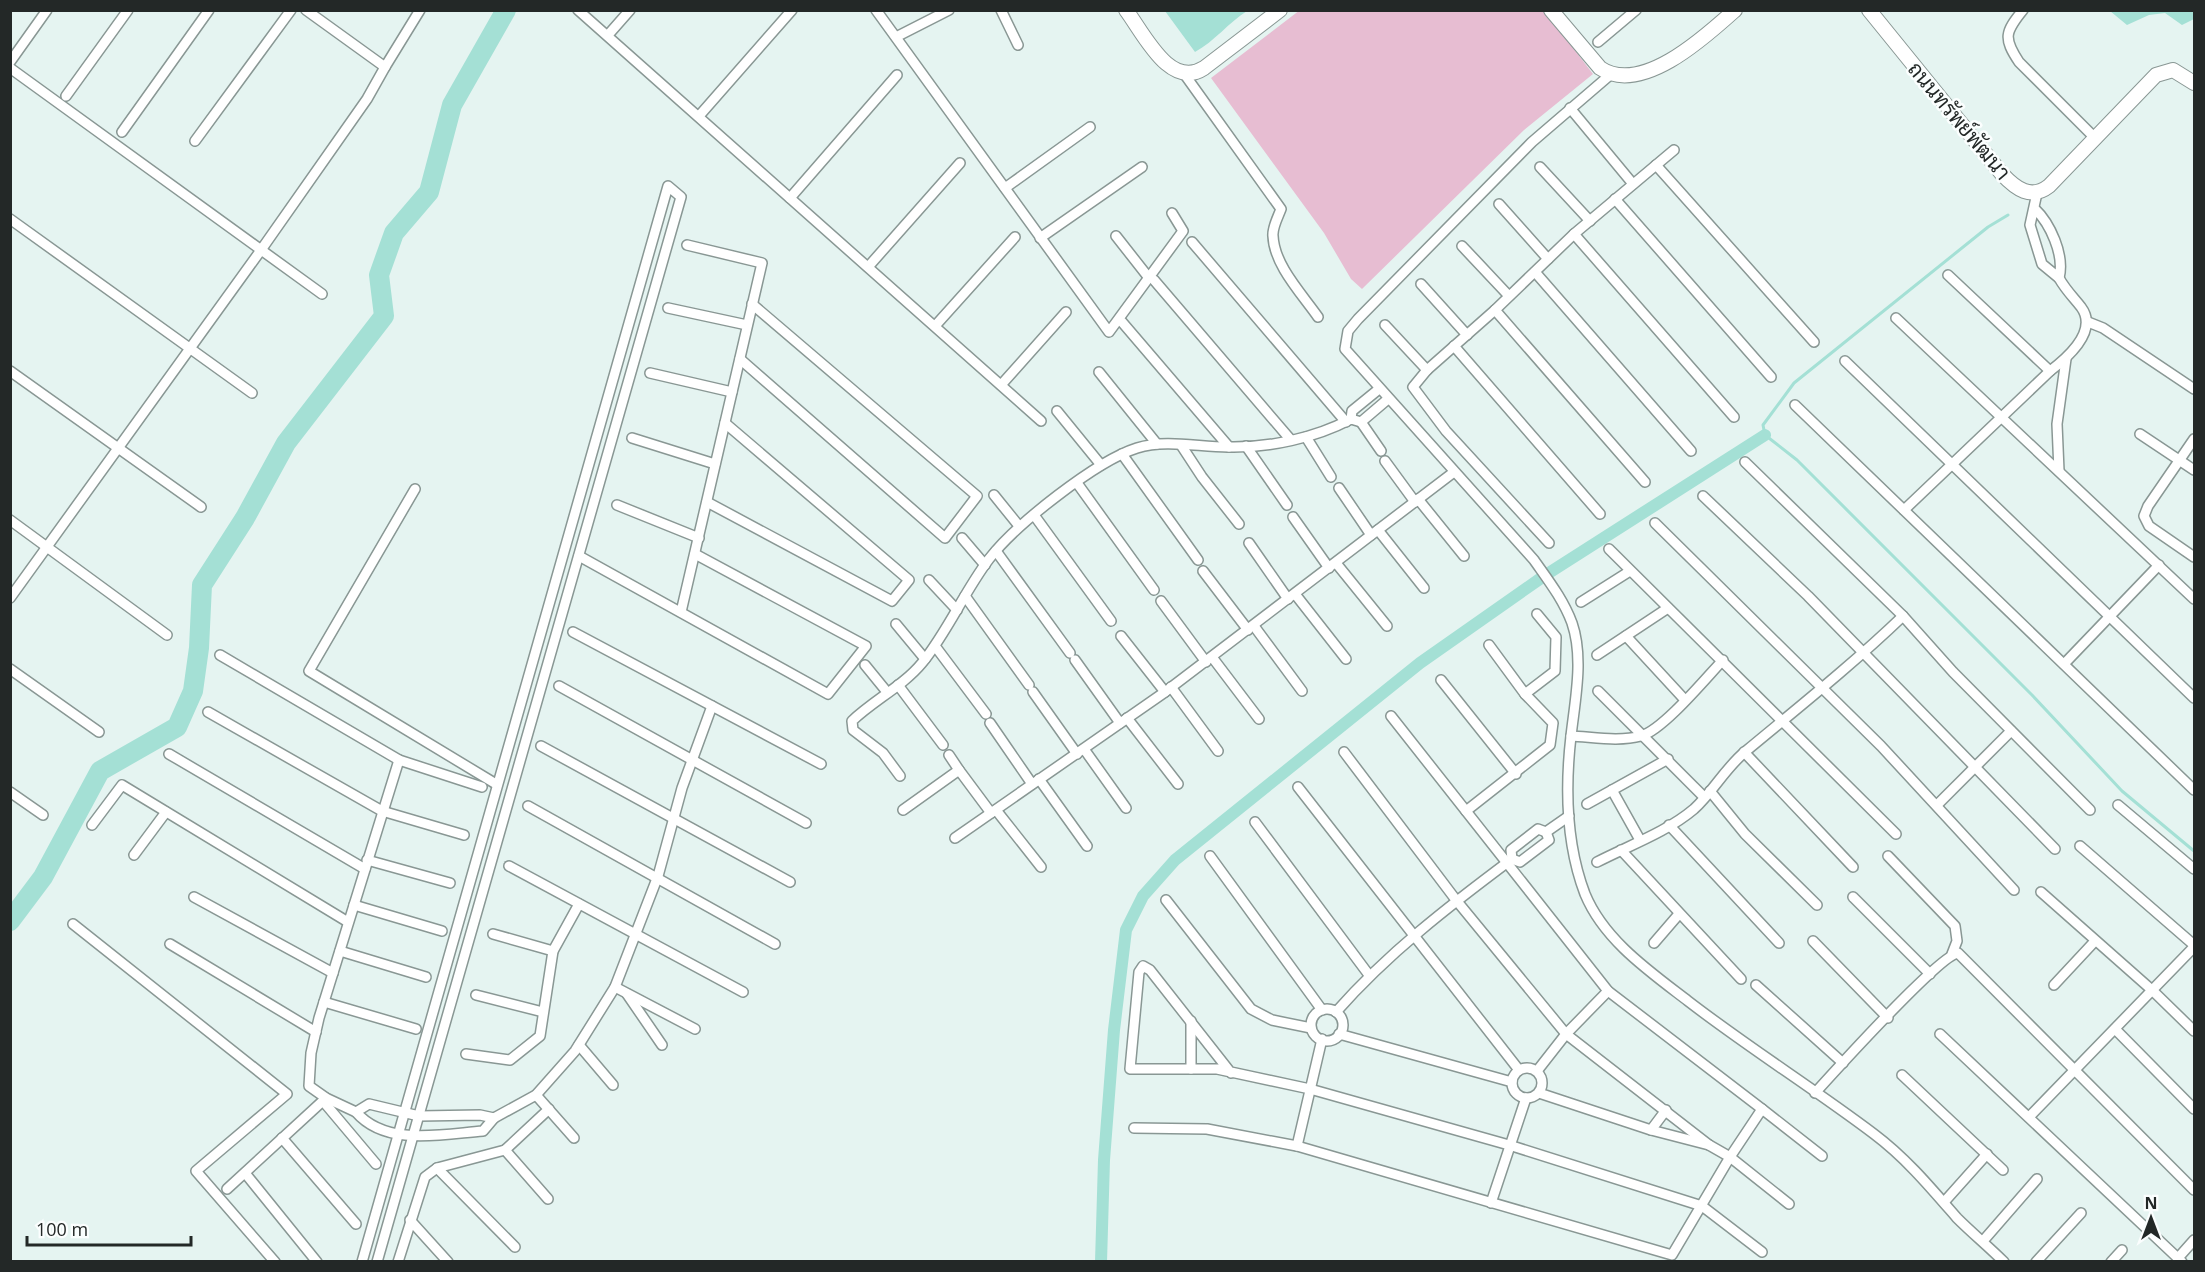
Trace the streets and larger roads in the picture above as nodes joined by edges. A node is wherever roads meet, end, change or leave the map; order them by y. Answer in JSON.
{"nodes":[{"id":1,"x":47,"y":10,"type":"edge"},
{"id":2,"x":128,"y":10,"type":"edge"},
{"id":3,"x":209,"y":10,"type":"edge"},
{"id":4,"x":291,"y":10,"type":"edge"},
{"id":5,"x":306,"y":10,"type":"edge"},
{"id":6,"x":420,"y":10,"type":"edge"},
{"id":7,"x":578,"y":10,"type":"edge"},
{"id":8,"x":630,"y":10,"type":"edge"},
{"id":9,"x":792,"y":10,"type":"edge"},
{"id":10,"x":876,"y":10,"type":"edge"},
{"id":11,"x":949,"y":10,"type":"edge"},
{"id":12,"x":1001,"y":10,"type":"edge"},
{"id":13,"x":1126,"y":10,"type":"edge"},
{"id":14,"x":1280,"y":10,"type":"edge"},
{"id":15,"x":1551,"y":10,"type":"edge"},
{"id":16,"x":1636,"y":10,"type":"edge"},
{"id":17,"x":1735,"y":10,"type":"edge"},
{"id":18,"x":1869,"y":10,"type":"edge"},
{"id":19,"x":2024,"y":10,"type":"edge"},
{"id":20,"x":608,"y":35,"type":"junction"},
{"id":21,"x":896,"y":37,"type":"junction"},
{"id":22,"x":1598,"y":42,"type":"dead end"},
{"id":23,"x":1018,"y":45,"type":"dead end"},
{"id":24,"x":10,"y":62,"type":"edge"},
{"id":25,"x":385,"y":67,"type":"junction"},
{"id":26,"x":10,"y":68,"type":"edge"},
{"id":27,"x":897,"y":75,"type":"dead end"},
{"id":28,"x":1185,"y":75,"type":"junction"},
{"id":29,"x":1611,"y":75,"type":"junction"},
{"id":30,"x":2194,"y":83,"type":"edge"},
{"id":31,"x":66,"y":96,"type":"dead end"},
{"id":32,"x":1569,"y":108,"type":"junction"},
{"id":33,"x":699,"y":116,"type":"junction"},
{"id":34,"x":1090,"y":127,"type":"dead end"},
{"id":35,"x":122,"y":132,"type":"dead end"},
{"id":36,"x":2096,"y":139,"type":"junction"},
{"id":37,"x":195,"y":141,"type":"dead end"},
{"id":38,"x":1674,"y":150,"type":"dead end"},
{"id":39,"x":960,"y":163,"type":"dead end"},
{"id":40,"x":1656,"y":165,"type":"junction"},
{"id":41,"x":1142,"y":167,"type":"dead end"},
{"id":42,"x":1540,"y":167,"type":"dead end"},
{"id":43,"x":1633,"y":184,"type":"junction"},
{"id":44,"x":1005,"y":188,"type":"junction"},
{"id":45,"x":2037,"y":193,"type":"junction"},
{"id":46,"x":790,"y":198,"type":"junction"},
{"id":47,"x":1615,"y":199,"type":"junction"},
{"id":48,"x":1499,"y":204,"type":"dead end"},
{"id":49,"x":2034,"y":208,"type":"junction"},
{"id":50,"x":1172,"y":213,"type":"dead end"},
{"id":51,"x":10,"y":219,"type":"edge"},
{"id":52,"x":1590,"y":221,"type":"junction"},
{"id":53,"x":1574,"y":234,"type":"junction"},
{"id":54,"x":1116,"y":236,"type":"dead end"},
{"id":55,"x":1015,"y":237,"type":"dead end"},
{"id":56,"x":1040,"y":238,"type":"junction"},
{"id":57,"x":1192,"y":242,"type":"dead end"},
{"id":58,"x":687,"y":245,"type":"dead end"},
{"id":59,"x":1461,"y":246,"type":"dead end"},
{"id":60,"x":261,"y":250,"type":"junction"},
{"id":61,"x":1548,"y":259,"type":"junction"},
{"id":62,"x":868,"y":267,"type":"junction"},
{"id":63,"x":1535,"y":272,"type":"junction"},
{"id":64,"x":1948,"y":275,"type":"dead end"},
{"id":65,"x":2059,"y":278,"type":"junction"},
{"id":66,"x":1151,"y":279,"type":"junction"},
{"id":67,"x":1421,"y":284,"type":"dead end"},
{"id":68,"x":322,"y":294,"type":"dead end"},
{"id":69,"x":1509,"y":296,"type":"junction"},
{"id":70,"x":752,"y":304,"type":"junction"},
{"id":71,"x":668,"y":308,"type":"dead end"},
{"id":72,"x":1495,"y":310,"type":"junction"},
{"id":73,"x":1066,"y":312,"type":"dead end"},
{"id":74,"x":1318,"y":317,"type":"dead end"},
{"id":75,"x":1896,"y":318,"type":"dead end"},
{"id":76,"x":1122,"y":322,"type":"dead end"},
{"id":77,"x":2088,"y":322,"type":"junction"},
{"id":78,"x":747,"y":325,"type":"junction"},
{"id":79,"x":1385,"y":325,"type":"dead end"},
{"id":80,"x":935,"y":326,"type":"junction"},
{"id":81,"x":1467,"y":335,"type":"junction"},
{"id":82,"x":1814,"y":342,"type":"dead end"},
{"id":83,"x":1454,"y":346,"type":"junction"},
{"id":84,"x":190,"y":350,"type":"junction"},
{"id":85,"x":740,"y":358,"type":"junction"},
{"id":86,"x":2066,"y":359,"type":"junction"},
{"id":87,"x":1845,"y":361,"type":"dead end"},
{"id":88,"x":1427,"y":370,"type":"junction"},
{"id":89,"x":10,"y":371,"type":"edge"},
{"id":90,"x":2050,"y":371,"type":"junction"},
{"id":91,"x":1099,"y":372,"type":"dead end"},
{"id":92,"x":650,"y":373,"type":"dead end"},
{"id":93,"x":1771,"y":377,"type":"dead end"},
{"id":94,"x":1001,"y":385,"type":"junction"},
{"id":95,"x":1379,"y":389,"type":"junction"},
{"id":96,"x":2194,"y":389,"type":"edge"},
{"id":97,"x":732,"y":392,"type":"junction"},
{"id":98,"x":252,"y":393,"type":"dead end"},
{"id":99,"x":1388,"y":399,"type":"junction"},
{"id":100,"x":1795,"y":405,"type":"dead end"},
{"id":101,"x":1058,"y":411,"type":"dead end"},
{"id":102,"x":1734,"y":417,"type":"dead end"},
{"id":103,"x":2001,"y":417,"type":"junction"},
{"id":104,"x":1041,"y":420,"type":"dead end"},
{"id":105,"x":1352,"y":421,"type":"junction"},
{"id":106,"x":725,"y":423,"type":"junction"},
{"id":107,"x":2140,"y":434,"type":"dead end"},
{"id":108,"x":1306,"y":437,"type":"junction"},
{"id":109,"x":632,"y":438,"type":"dead end"},
{"id":110,"x":1290,"y":439,"type":"junction"},
{"id":111,"x":2194,"y":439,"type":"edge"},
{"id":112,"x":1157,"y":444,"type":"junction"},
{"id":113,"x":1181,"y":445,"type":"junction"},
{"id":114,"x":1246,"y":446,"type":"junction"},
{"id":115,"x":1229,"y":447,"type":"junction"},
{"id":116,"x":119,"y":448,"type":"junction"},
{"id":117,"x":1691,"y":451,"type":"dead end"},
{"id":118,"x":1122,"y":454,"type":"junction"},
{"id":119,"x":2180,"y":461,"type":"junction"},
{"id":120,"x":1744,"y":462,"type":"dead end"},
{"id":121,"x":715,"y":464,"type":"junction"},
{"id":122,"x":1952,"y":464,"type":"junction"},
{"id":123,"x":1101,"y":465,"type":"junction"},
{"id":124,"x":2059,"y":471,"type":"junction"},
{"id":125,"x":2194,"y":471,"type":"edge"},
{"id":126,"x":1454,"y":472,"type":"junction"},
{"id":127,"x":1331,"y":477,"type":"dead end"},
{"id":128,"x":1645,"y":482,"type":"dead end"},
{"id":129,"x":1077,"y":483,"type":"junction"},
{"id":130,"x":1339,"y":488,"type":"dead end"},
{"id":131,"x":415,"y":489,"type":"dead end"},
{"id":132,"x":994,"y":495,"type":"dead end"},
{"id":133,"x":1703,"y":496,"type":"dead end"},
{"id":134,"x":1416,"y":500,"type":"junction"},
{"id":135,"x":707,"y":502,"type":"junction"},
{"id":136,"x":617,"y":505,"type":"dead end"},
{"id":137,"x":1287,"y":505,"type":"dead end"},
{"id":138,"x":201,"y":507,"type":"dead end"},
{"id":139,"x":1904,"y":510,"type":"junction"},
{"id":140,"x":1600,"y":514,"type":"dead end"},
{"id":141,"x":1034,"y":515,"type":"junction"},
{"id":142,"x":1293,"y":517,"type":"dead end"},
{"id":143,"x":10,"y":520,"type":"edge"},
{"id":144,"x":1655,"y":523,"type":"dead end"},
{"id":145,"x":1239,"y":524,"type":"dead end"},
{"id":146,"x":1019,"y":526,"type":"junction"},
{"id":147,"x":1375,"y":533,"type":"junction"},
{"id":148,"x":699,"y":538,"type":"junction"},
{"id":149,"x":962,"y":538,"type":"dead end"},
{"id":150,"x":1249,"y":543,"type":"dead end"},
{"id":151,"x":1550,"y":543,"type":"dead end"},
{"id":152,"x":48,"y":547,"type":"junction"},
{"id":153,"x":1609,"y":549,"type":"dead end"},
{"id":154,"x":996,"y":551,"type":"junction"},
{"id":155,"x":695,"y":554,"type":"junction"},
{"id":156,"x":579,"y":556,"type":"junction"},
{"id":157,"x":1464,"y":556,"type":"dead end"},
{"id":158,"x":2194,"y":556,"type":"edge"},
{"id":159,"x":1198,"y":560,"type":"dead end"},
{"id":160,"x":985,"y":565,"type":"junction"},
{"id":161,"x":1333,"y":565,"type":"junction"},
{"id":162,"x":2159,"y":565,"type":"junction"},
{"id":163,"x":1203,"y":571,"type":"dead end"},
{"id":164,"x":1630,"y":571,"type":"junction"},
{"id":165,"x":928,"y":580,"type":"dead end"},
{"id":166,"x":1424,"y":588,"type":"dead end"},
{"id":167,"x":1154,"y":590,"type":"dead end"},
{"id":168,"x":965,"y":596,"type":"junction"},
{"id":169,"x":1291,"y":596,"type":"junction"},
{"id":170,"x":10,"y":598,"type":"edge"},
{"id":171,"x":2194,"y":599,"type":"edge"},
{"id":172,"x":1161,"y":601,"type":"dead end"},
{"id":173,"x":1581,"y":602,"type":"dead end"},
{"id":174,"x":1668,"y":608,"type":"junction"},
{"id":175,"x":957,"y":610,"type":"junction"},
{"id":176,"x":681,"y":612,"type":"junction"},
{"id":177,"x":1537,"y":614,"type":"dead end"},
{"id":178,"x":1903,"y":616,"type":"junction"},
{"id":179,"x":2110,"y":616,"type":"junction"},
{"id":180,"x":1111,"y":621,"type":"dead end"},
{"id":181,"x":896,"y":624,"type":"dead end"},
{"id":182,"x":1387,"y":626,"type":"dead end"},
{"id":183,"x":1251,"y":628,"type":"junction"},
{"id":184,"x":573,"y":632,"type":"dead end"},
{"id":185,"x":167,"y":635,"type":"dead end"},
{"id":186,"x":1121,"y":636,"type":"dead end"},
{"id":187,"x":1626,"y":636,"type":"junction"},
{"id":188,"x":1489,"y":645,"type":"dead end"},
{"id":189,"x":935,"y":646,"type":"junction"},
{"id":190,"x":1863,"y":653,"type":"junction"},
{"id":191,"x":220,"y":655,"type":"dead end"},
{"id":192,"x":1597,"y":655,"type":"dead end"},
{"id":193,"x":925,"y":659,"type":"junction"},
{"id":194,"x":1209,"y":659,"type":"junction"},
{"id":195,"x":1346,"y":659,"type":"dead end"},
{"id":196,"x":1723,"y":660,"type":"junction"},
{"id":197,"x":2064,"y":664,"type":"junction"},
{"id":198,"x":865,"y":665,"type":"dead end"},
{"id":199,"x":10,"y":669,"type":"edge"},
{"id":200,"x":1441,"y":680,"type":"dead end"},
{"id":201,"x":898,"y":685,"type":"junction"},
{"id":202,"x":559,"y":686,"type":"dead end"},
{"id":203,"x":1824,"y":688,"type":"junction"},
{"id":204,"x":1168,"y":690,"type":"junction"},
{"id":205,"x":1302,"y":691,"type":"dead end"},
{"id":206,"x":1598,"y":691,"type":"dead end"},
{"id":207,"x":887,"y":692,"type":"junction"},
{"id":208,"x":1525,"y":694,"type":"junction"},
{"id":209,"x":2194,"y":699,"type":"edge"},
{"id":210,"x":1685,"y":700,"type":"junction"},
{"id":211,"x":712,"y":706,"type":"junction"},
{"id":212,"x":208,"y":711,"type":"dead end"},
{"id":213,"x":1391,"y":716,"type":"dead end"},
{"id":214,"x":1259,"y":719,"type":"dead end"},
{"id":215,"x":1123,"y":721,"type":"junction"},
{"id":216,"x":1784,"y":721,"type":"junction"},
{"id":217,"x":2012,"y":731,"type":"junction"},
{"id":218,"x":99,"y":732,"type":"dead end"},
{"id":219,"x":1571,"y":736,"type":"junction"},
{"id":220,"x":1643,"y":736,"type":"junction"},
{"id":221,"x":541,"y":746,"type":"dead end"},
{"id":222,"x":944,"y":746,"type":"dead end"},
{"id":223,"x":1080,"y":751,"type":"junction"},
{"id":224,"x":1218,"y":751,"type":"dead end"},
{"id":225,"x":1344,"y":752,"type":"dead end"},
{"id":226,"x":1744,"y":752,"type":"junction"},
{"id":227,"x":169,"y":754,"type":"dead end"},
{"id":228,"x":949,"y":755,"type":"dead end"},
{"id":229,"x":1668,"y":759,"type":"junction"},
{"id":230,"x":399,"y":760,"type":"junction"},
{"id":231,"x":692,"y":760,"type":"junction"},
{"id":232,"x":821,"y":764,"type":"dead end"},
{"id":233,"x":1975,"y":766,"type":"junction"},
{"id":234,"x":959,"y":770,"type":"junction"},
{"id":235,"x":1516,"y":774,"type":"junction"},
{"id":236,"x":900,"y":776,"type":"dead end"},
{"id":237,"x":1036,"y":782,"type":"junction"},
{"id":238,"x":496,"y":784,"type":"junction"},
{"id":239,"x":1178,"y":784,"type":"dead end"},
{"id":240,"x":482,"y":787,"type":"dead end"},
{"id":241,"x":1298,"y":787,"type":"dead end"},
{"id":242,"x":1612,"y":790,"type":"junction"},
{"id":243,"x":2194,"y":790,"type":"edge"},
{"id":244,"x":10,"y":792,"type":"edge"},
{"id":245,"x":1707,"y":794,"type":"junction"},
{"id":246,"x":1587,"y":804,"type":"dead end"},
{"id":247,"x":1937,"y":805,"type":"junction"},
{"id":248,"x":2118,"y":805,"type":"dead end"},
{"id":249,"x":528,"y":806,"type":"dead end"},
{"id":250,"x":1126,"y":808,"type":"dead end"},
{"id":251,"x":903,"y":810,"type":"dead end"},
{"id":252,"x":2090,"y":810,"type":"dead end"},
{"id":253,"x":382,"y":811,"type":"junction"},
{"id":254,"x":993,"y":811,"type":"junction"},
{"id":255,"x":1466,"y":811,"type":"junction"},
{"id":256,"x":166,"y":812,"type":"junction"},
{"id":257,"x":43,"y":815,"type":"dead end"},
{"id":258,"x":1569,"y":816,"type":"junction"},
{"id":259,"x":674,"y":819,"type":"junction"},
{"id":260,"x":1255,"y":822,"type":"dead end"},
{"id":261,"x":806,"y":823,"type":"dead end"},
{"id":262,"x":92,"y":825,"type":"dead end"},
{"id":263,"x":1669,"y":825,"type":"junction"},
{"id":264,"x":1546,"y":832,"type":"junction"},
{"id":265,"x":1896,"y":834,"type":"dead end"},
{"id":266,"x":464,"y":835,"type":"dead end"},
{"id":267,"x":955,"y":838,"type":"dead end"},
{"id":268,"x":1640,"y":840,"type":"junction"},
{"id":269,"x":1087,"y":846,"type":"dead end"},
{"id":270,"x":2080,"y":846,"type":"dead end"},
{"id":271,"x":2055,"y":849,"type":"dead end"},
{"id":272,"x":1621,"y":850,"type":"junction"},
{"id":273,"x":134,"y":855,"type":"dead end"},
{"id":274,"x":1210,"y":856,"type":"dead end"},
{"id":275,"x":1888,"y":856,"type":"dead end"},
{"id":276,"x":1510,"y":860,"type":"junction"},
{"id":277,"x":1597,"y":862,"type":"dead end"},
{"id":278,"x":366,"y":864,"type":"junction"},
{"id":279,"x":509,"y":866,"type":"dead end"},
{"id":280,"x":1041,"y":867,"type":"dead end"},
{"id":281,"x":1853,"y":867,"type":"dead end"},
{"id":282,"x":2194,"y":869,"type":"edge"},
{"id":283,"x":657,"y":878,"type":"junction"},
{"id":284,"x":790,"y":882,"type":"dead end"},
{"id":285,"x":450,"y":883,"type":"dead end"},
{"id":286,"x":2014,"y":890,"type":"dead end"},
{"id":287,"x":2041,"y":892,"type":"dead end"},
{"id":288,"x":194,"y":897,"type":"dead end"},
{"id":289,"x":1853,"y":897,"type":"dead end"},
{"id":290,"x":465,"y":900,"type":"junction"},
{"id":291,"x":1166,"y":900,"type":"dead end"},
{"id":292,"x":1456,"y":900,"type":"junction"},
{"id":293,"x":480,"y":903,"type":"junction"},
{"id":294,"x":579,"y":904,"type":"junction"},
{"id":295,"x":354,"y":905,"type":"junction"},
{"id":296,"x":1817,"y":905,"type":"dead end"},
{"id":297,"x":1679,"y":914,"type":"junction"},
{"id":298,"x":348,"y":922,"type":"junction"},
{"id":299,"x":73,"y":924,"type":"dead end"},
{"id":300,"x":442,"y":931,"type":"dead end"},
{"id":301,"x":493,"y":934,"type":"dead end"},
{"id":302,"x":635,"y":934,"type":"junction"},
{"id":303,"x":1415,"y":935,"type":"junction"},
{"id":304,"x":1813,"y":941,"type":"dead end"},
{"id":305,"x":2095,"y":941,"type":"junction"},
{"id":306,"x":1654,"y":942,"type":"dead end"},
{"id":307,"x":1779,"y":942,"type":"dead end"},
{"id":308,"x":170,"y":944,"type":"dead end"},
{"id":309,"x":775,"y":944,"type":"dead end"},
{"id":310,"x":2194,"y":946,"type":"edge"},
{"id":311,"x":340,"y":951,"type":"junction"},
{"id":312,"x":553,"y":951,"type":"junction"},
{"id":313,"x":1952,"y":954,"type":"junction"},
{"id":314,"x":333,"y":973,"type":"junction"},
{"id":315,"x":1930,"y":974,"type":"junction"},
{"id":316,"x":1369,"y":975,"type":"junction"},
{"id":317,"x":426,"y":977,"type":"dead end"},
{"id":318,"x":1741,"y":979,"type":"dead end"},
{"id":319,"x":1756,"y":985,"type":"dead end"},
{"id":320,"x":2054,"y":985,"type":"dead end"},
{"id":321,"x":615,"y":987,"type":"junction"},
{"id":322,"x":2153,"y":991,"type":"junction"},
{"id":323,"x":626,"y":992,"type":"junction"},
{"id":324,"x":743,"y":992,"type":"dead end"},
{"id":325,"x":1608,"y":992,"type":"junction"},
{"id":326,"x":476,"y":995,"type":"dead end"},
{"id":327,"x":324,"y":1002,"type":"junction"},
{"id":328,"x":1322,"y":1010,"type":"junction"},
{"id":329,"x":543,"y":1012,"type":"junction"},
{"id":330,"x":1336,"y":1012,"type":"junction"},
{"id":331,"x":1887,"y":1018,"type":"junction"},
{"id":332,"x":1191,"y":1021,"type":"junction"},
{"id":333,"x":1311,"y":1028,"type":"junction"},
{"id":334,"x":416,"y":1029,"type":"dead end"},
{"id":335,"x":695,"y":1029,"type":"dead end"},
{"id":336,"x":2115,"y":1029,"type":"junction"},
{"id":337,"x":2194,"y":1031,"type":"edge"},
{"id":338,"x":316,"y":1032,"type":"junction"},
{"id":339,"x":1339,"y":1034,"type":"junction"},
{"id":340,"x":1566,"y":1034,"type":"junction"},
{"id":341,"x":1940,"y":1034,"type":"dead end"},
{"id":342,"x":1322,"y":1039,"type":"junction"},
{"id":343,"x":579,"y":1045,"type":"junction"},
{"id":344,"x":662,"y":1045,"type":"dead end"},
{"id":345,"x":466,"y":1054,"type":"dead end"},
{"id":346,"x":1843,"y":1064,"type":"junction"},
{"id":347,"x":1191,"y":1069,"type":"junction"},
{"id":348,"x":1520,"y":1070,"type":"junction"},
{"id":349,"x":2075,"y":1070,"type":"junction"},
{"id":350,"x":1537,"y":1071,"type":"junction"},
{"id":351,"x":1231,"y":1073,"type":"junction"},
{"id":352,"x":1902,"y":1075,"type":"dead end"},
{"id":353,"x":1512,"y":1082,"type":"junction"},
{"id":354,"x":613,"y":1085,"type":"dead end"},
{"id":355,"x":1310,"y":1089,"type":"junction"},
{"id":356,"x":1539,"y":1093,"type":"junction"},
{"id":357,"x":1815,"y":1093,"type":"junction"},
{"id":358,"x":536,"y":1095,"type":"junction"},
{"id":359,"x":1526,"y":1098,"type":"junction"},
{"id":360,"x":325,"y":1100,"type":"junction"},
{"id":361,"x":1762,"y":1109,"type":"junction"},
{"id":362,"x":2194,"y":1109,"type":"edge"},
{"id":363,"x":549,"y":1110,"type":"junction"},
{"id":364,"x":1666,"y":1110,"type":"junction"},
{"id":365,"x":356,"y":1112,"type":"junction"},
{"id":366,"x":405,"y":1112,"type":"junction"},
{"id":367,"x":419,"y":1116,"type":"junction"},
{"id":368,"x":2029,"y":1117,"type":"junction"},
{"id":369,"x":494,"y":1118,"type":"junction"},
{"id":370,"x":1134,"y":1128,"type":"dead end"},
{"id":371,"x":1651,"y":1130,"type":"junction"},
{"id":372,"x":399,"y":1134,"type":"junction"},
{"id":373,"x":413,"y":1136,"type":"junction"},
{"id":374,"x":282,"y":1138,"type":"junction"},
{"id":375,"x":574,"y":1138,"type":"dead end"},
{"id":376,"x":1509,"y":1145,"type":"junction"},
{"id":377,"x":1709,"y":1145,"type":"junction"},
{"id":378,"x":1298,"y":1146,"type":"junction"},
{"id":379,"x":505,"y":1150,"type":"junction"},
{"id":380,"x":1987,"y":1154,"type":"junction"},
{"id":381,"x":1822,"y":1156,"type":"dead end"},
{"id":382,"x":1730,"y":1157,"type":"junction"},
{"id":383,"x":376,"y":1164,"type":"dead end"},
{"id":384,"x":437,"y":1168,"type":"junction"},
{"id":385,"x":2003,"y":1170,"type":"dead end"},
{"id":386,"x":245,"y":1173,"type":"junction"},
{"id":387,"x":2037,"y":1179,"type":"dead end"},
{"id":388,"x":227,"y":1189,"type":"dead end"},
{"id":389,"x":2194,"y":1190,"type":"edge"},
{"id":390,"x":548,"y":1199,"type":"dead end"},
{"id":391,"x":1945,"y":1201,"type":"junction"},
{"id":392,"x":1491,"y":1203,"type":"junction"},
{"id":393,"x":1789,"y":1204,"type":"dead end"},
{"id":394,"x":1702,"y":1206,"type":"junction"},
{"id":395,"x":2081,"y":1213,"type":"dead end"},
{"id":396,"x":410,"y":1220,"type":"junction"},
{"id":397,"x":356,"y":1224,"type":"dead end"},
{"id":398,"x":2194,"y":1240,"type":"edge"},
{"id":399,"x":1983,"y":1241,"type":"junction"},
{"id":400,"x":516,"y":1247,"type":"dead end"},
{"id":401,"x":2122,"y":1250,"type":"dead end"},
{"id":402,"x":1762,"y":1252,"type":"dead end"},
{"id":403,"x":1672,"y":1255,"type":"junction"},
{"id":404,"x":2180,"y":1260,"type":"edge"},
{"id":405,"x":275,"y":1262,"type":"edge"},
{"id":406,"x":317,"y":1262,"type":"edge"},
{"id":407,"x":362,"y":1262,"type":"edge"},
{"id":408,"x":378,"y":1262,"type":"edge"},
{"id":409,"x":398,"y":1262,"type":"edge"},
{"id":410,"x":448,"y":1262,"type":"edge"},
{"id":411,"x":1681,"y":1262,"type":"edge"},
{"id":412,"x":2004,"y":1262,"type":"edge"},
{"id":413,"x":2036,"y":1262,"type":"edge"},
{"id":414,"x":2111,"y":1262,"type":"edge"}],
"edges":[{"from":1,"to":24,"type":"street"},
{"from":2,"to":31,"type":"street"},
{"from":3,"to":35,"type":"street"},
{"from":4,"to":37,"type":"street"},
{"from":5,"to":25,"type":"street"},
{"from":6,"to":25,"type":"street"},
{"from":7,"to":20,"type":"street"},
{"from":8,"to":20,"type":"street"},
{"from":9,"to":33,"type":"street"},
{"from":10,"to":21,"type":"street"},
{"from":11,"to":21,"type":"street"},
{"from":12,"to":23,"type":"street"},
{"from":13,"to":28,"type":"street"},
{"from":14,"to":28,"type":"street"},
{"from":15,"to":29,"type":"street"},
{"from":16,"to":22,"type":"street"},
{"from":17,"to":29,"type":"street"},
{"from":18,"to":45,"type":"street","name":"ถนนทรัพย์พัฒนา"},
{"from":19,"to":36,"type":"street"},
{"from":20,"to":33,"type":"street"},
{"from":21,"to":44,"type":"street"},
{"from":25,"to":60,"type":"street"},
{"from":26,"to":60,"type":"street"},
{"from":27,"to":46,"type":"street"},
{"from":28,"to":74,"type":"street"},
{"from":29,"to":32,"type":"street"},
{"from":30,"to":36,"type":"street"},
{"from":32,"to":43,"type":"street"},
{"from":32,"to":95,"type":"street"},
{"from":33,"to":46,"type":"street"},
{"from":34,"to":44,"type":"street"},
{"from":36,"to":45,"type":"street"},
{"from":38,"to":40,"type":"street"},
{"from":39,"to":62,"type":"street"},
{"from":40,"to":43,"type":"street"},
{"from":40,"to":82,"type":"street"},
{"from":41,"to":56,"type":"street"},
{"from":42,"to":52,"type":"street"},
{"from":43,"to":47,"type":"street"},
{"from":44,"to":56,"type":"street"},
{"from":45,"to":49,"type":"street"},
{"from":46,"to":62,"type":"street"},
{"from":47,"to":52,"type":"street"},
{"from":47,"to":93,"type":"street"},
{"from":48,"to":61,"type":"street"},
{"from":49,"to":65,"type":"street"},
{"from":49,"to":65,"type":"street"},
{"from":50,"to":66,"type":"street"},
{"from":51,"to":84,"type":"street"},
{"from":52,"to":53,"type":"street"},
{"from":53,"to":61,"type":"street"},
{"from":53,"to":102,"type":"street"},
{"from":54,"to":66,"type":"street"},
{"from":55,"to":80,"type":"street"},
{"from":56,"to":66,"type":"street"},
{"from":57,"to":105,"type":"street"},
{"from":58,"to":70,"type":"street"},
{"from":59,"to":69,"type":"street"},
{"from":60,"to":68,"type":"street"},
{"from":60,"to":84,"type":"street"},
{"from":61,"to":63,"type":"street"},
{"from":62,"to":80,"type":"street"},
{"from":63,"to":69,"type":"street"},
{"from":63,"to":117,"type":"street"},
{"from":64,"to":90,"type":"street"},
{"from":65,"to":77,"type":"street"},
{"from":66,"to":110,"type":"street"},
{"from":67,"to":81,"type":"street"},
{"from":69,"to":72,"type":"street"},
{"from":70,"to":78,"type":"street"},
{"from":70,"to":85,"type":"street"},
{"from":71,"to":78,"type":"street"},
{"from":72,"to":81,"type":"street"},
{"from":72,"to":128,"type":"street"},
{"from":73,"to":94,"type":"street"},
{"from":75,"to":103,"type":"street"},
{"from":76,"to":115,"type":"street"},
{"from":77,"to":86,"type":"street"},
{"from":77,"to":96,"type":"street"},
{"from":78,"to":85,"type":"street"},
{"from":79,"to":88,"type":"street"},
{"from":80,"to":94,"type":"street"},
{"from":81,"to":83,"type":"street"},
{"from":83,"to":88,"type":"street"},
{"from":83,"to":140,"type":"street"},
{"from":84,"to":98,"type":"street"},
{"from":84,"to":116,"type":"street"},
{"from":85,"to":97,"type":"street"},
{"from":86,"to":90,"type":"street"},
{"from":86,"to":124,"type":"street"},
{"from":87,"to":122,"type":"street"},
{"from":88,"to":151,"type":"street"},
{"from":89,"to":116,"type":"street"},
{"from":90,"to":103,"type":"street"},
{"from":91,"to":112,"type":"street"},
{"from":92,"to":97,"type":"street"},
{"from":94,"to":104,"type":"street"},
{"from":95,"to":99,"type":"street"},
{"from":95,"to":105,"type":"street"},
{"from":97,"to":106,"type":"street"},
{"from":99,"to":105,"type":"street"},
{"from":99,"to":126,"type":"street"},
{"from":100,"to":139,"type":"street"},
{"from":101,"to":123,"type":"street"},
{"from":103,"to":122,"type":"street"},
{"from":103,"to":124,"type":"street"},
{"from":105,"to":108,"type":"street"},
{"from":105,"to":134,"type":"street"},
{"from":106,"to":121,"type":"street"},
{"from":106,"to":135,"type":"street"},
{"from":107,"to":119,"type":"street"},
{"from":108,"to":110,"type":"street"},
{"from":108,"to":127,"type":"street"},
{"from":109,"to":121,"type":"street"},
{"from":110,"to":114,"type":"street"},
{"from":111,"to":119,"type":"street"},
{"from":112,"to":113,"type":"street"},
{"from":112,"to":118,"type":"street"},
{"from":113,"to":115,"type":"street"},
{"from":113,"to":145,"type":"street"},
{"from":114,"to":115,"type":"street"},
{"from":114,"to":137,"type":"street"},
{"from":116,"to":138,"type":"street"},
{"from":116,"to":152,"type":"street"},
{"from":118,"to":123,"type":"street"},
{"from":118,"to":159,"type":"street"},
{"from":119,"to":125,"type":"street"},
{"from":119,"to":158,"type":"street"},
{"from":120,"to":178,"type":"street"},
{"from":121,"to":135,"type":"street"},
{"from":122,"to":139,"type":"street"},
{"from":122,"to":179,"type":"street"},
{"from":123,"to":129,"type":"street"},
{"from":124,"to":162,"type":"street"},
{"from":126,"to":134,"type":"street"},
{"from":126,"to":219,"type":"street"},
{"from":129,"to":141,"type":"street"},
{"from":129,"to":167,"type":"street"},
{"from":130,"to":147,"type":"street"},
{"from":131,"to":238,"type":"street"},
{"from":132,"to":146,"type":"street"},
{"from":133,"to":190,"type":"street"},
{"from":134,"to":147,"type":"street"},
{"from":134,"to":157,"type":"street"},
{"from":135,"to":148,"type":"street"},
{"from":136,"to":148,"type":"street"},
{"from":139,"to":197,"type":"street"},
{"from":141,"to":146,"type":"street"},
{"from":141,"to":180,"type":"street"},
{"from":142,"to":161,"type":"street"},
{"from":143,"to":152,"type":"street"},
{"from":144,"to":203,"type":"street"},
{"from":146,"to":154,"type":"street"},
{"from":147,"to":161,"type":"street"},
{"from":147,"to":166,"type":"street"},
{"from":148,"to":155,"type":"street"},
{"from":149,"to":160,"type":"street"},
{"from":150,"to":169,"type":"street"},
{"from":152,"to":170,"type":"street"},
{"from":152,"to":185,"type":"street"},
{"from":153,"to":164,"type":"street"},
{"from":154,"to":160,"type":"street"},
{"from":154,"to":215,"type":"street"},
{"from":155,"to":176,"type":"street"},
{"from":155,"to":176,"type":"street"},
{"from":156,"to":176,"type":"street"},
{"from":156,"to":238,"type":"street"},
{"from":156,"to":293,"type":"street"},
{"from":160,"to":168,"type":"street"},
{"from":161,"to":169,"type":"street"},
{"from":161,"to":182,"type":"street"},
{"from":162,"to":171,"type":"street"},
{"from":162,"to":179,"type":"street"},
{"from":163,"to":183,"type":"street"},
{"from":164,"to":173,"type":"street"},
{"from":164,"to":174,"type":"street"},
{"from":165,"to":175,"type":"street"},
{"from":168,"to":175,"type":"street"},
{"from":168,"to":223,"type":"street"},
{"from":169,"to":183,"type":"street"},
{"from":169,"to":195,"type":"street"},
{"from":172,"to":194,"type":"street"},
{"from":174,"to":187,"type":"street"},
{"from":174,"to":196,"type":"street"},
{"from":175,"to":189,"type":"street"},
{"from":177,"to":208,"type":"street"},
{"from":178,"to":190,"type":"street"},
{"from":178,"to":217,"type":"street"},
{"from":179,"to":197,"type":"street"},
{"from":179,"to":209,"type":"street"},
{"from":181,"to":193,"type":"street"},
{"from":183,"to":194,"type":"street"},
{"from":183,"to":205,"type":"street"},
{"from":184,"to":211,"type":"street"},
{"from":186,"to":204,"type":"street"},
{"from":187,"to":192,"type":"street"},
{"from":187,"to":210,"type":"street"},
{"from":188,"to":208,"type":"street"},
{"from":189,"to":193,"type":"street"},
{"from":189,"to":237,"type":"street"},
{"from":190,"to":203,"type":"street"},
{"from":190,"to":233,"type":"street"},
{"from":191,"to":230,"type":"street"},
{"from":193,"to":201,"type":"street"},
{"from":194,"to":204,"type":"street"},
{"from":194,"to":214,"type":"street"},
{"from":196,"to":210,"type":"street"},
{"from":196,"to":216,"type":"street"},
{"from":197,"to":243,"type":"street"},
{"from":198,"to":207,"type":"street"},
{"from":199,"to":218,"type":"street"},
{"from":200,"to":235,"type":"street"},
{"from":201,"to":207,"type":"street"},
{"from":201,"to":222,"type":"street"},
{"from":202,"to":231,"type":"street"},
{"from":203,"to":216,"type":"street"},
{"from":203,"to":247,"type":"street"},
{"from":204,"to":215,"type":"street"},
{"from":204,"to":224,"type":"street"},
{"from":206,"to":220,"type":"street"},
{"from":207,"to":236,"type":"street"},
{"from":208,"to":235,"type":"street"},
{"from":210,"to":220,"type":"street"},
{"from":211,"to":231,"type":"street"},
{"from":211,"to":232,"type":"street"},
{"from":212,"to":253,"type":"street"},
{"from":213,"to":255,"type":"street"},
{"from":215,"to":223,"type":"street"},
{"from":215,"to":239,"type":"street"},
{"from":216,"to":226,"type":"street"},
{"from":216,"to":265,"type":"street"},
{"from":217,"to":233,"type":"street"},
{"from":217,"to":252,"type":"street"},
{"from":219,"to":220,"type":"street"},
{"from":219,"to":258,"type":"street"},
{"from":220,"to":229,"type":"street"},
{"from":221,"to":259,"type":"street"},
{"from":223,"to":237,"type":"street"},
{"from":223,"to":250,"type":"street"},
{"from":225,"to":292,"type":"street"},
{"from":226,"to":245,"type":"street"},
{"from":226,"to":281,"type":"street"},
{"from":227,"to":278,"type":"street"},
{"from":228,"to":234,"type":"street"},
{"from":229,"to":242,"type":"street"},
{"from":229,"to":245,"type":"street"},
{"from":230,"to":240,"type":"street"},
{"from":230,"to":253,"type":"street"},
{"from":231,"to":259,"type":"street"},
{"from":231,"to":261,"type":"street"},
{"from":233,"to":247,"type":"street"},
{"from":233,"to":271,"type":"street"},
{"from":234,"to":251,"type":"street"},
{"from":234,"to":254,"type":"street"},
{"from":235,"to":255,"type":"street"},
{"from":237,"to":254,"type":"street"},
{"from":237,"to":269,"type":"street"},
{"from":238,"to":290,"type":"street"},
{"from":241,"to":303,"type":"street"},
{"from":242,"to":246,"type":"street"},
{"from":242,"to":268,"type":"street"},
{"from":244,"to":257,"type":"street"},
{"from":245,"to":263,"type":"street"},
{"from":245,"to":296,"type":"street"},
{"from":247,"to":286,"type":"street"},
{"from":248,"to":282,"type":"street"},
{"from":249,"to":283,"type":"street"},
{"from":253,"to":266,"type":"street"},
{"from":253,"to":278,"type":"street"},
{"from":254,"to":267,"type":"street"},
{"from":254,"to":280,"type":"street"},
{"from":255,"to":276,"type":"street"},
{"from":256,"to":262,"type":"street"},
{"from":256,"to":273,"type":"street"},
{"from":256,"to":298,"type":"street"},
{"from":258,"to":264,"type":"street"},
{"from":258,"to":357,"type":"street"},
{"from":259,"to":283,"type":"street"},
{"from":259,"to":284,"type":"street"},
{"from":260,"to":316,"type":"street"},
{"from":263,"to":268,"type":"street"},
{"from":263,"to":307,"type":"street"},
{"from":264,"to":276,"type":"street"},
{"from":264,"to":276,"type":"street"},
{"from":268,"to":272,"type":"street"},
{"from":270,"to":310,"type":"street"},
{"from":272,"to":277,"type":"street"},
{"from":272,"to":297,"type":"street"},
{"from":274,"to":328,"type":"street"},
{"from":275,"to":313,"type":"street"},
{"from":276,"to":292,"type":"street"},
{"from":276,"to":325,"type":"street"},
{"from":278,"to":285,"type":"street"},
{"from":278,"to":295,"type":"street"},
{"from":279,"to":294,"type":"street"},
{"from":283,"to":302,"type":"street"},
{"from":283,"to":309,"type":"street"},
{"from":287,"to":305,"type":"street"},
{"from":288,"to":314,"type":"street"},
{"from":289,"to":315,"type":"street"},
{"from":290,"to":293,"type":"street"},
{"from":290,"to":366,"type":"street"},
{"from":291,"to":333,"type":"street"},
{"from":292,"to":303,"type":"street"},
{"from":292,"to":340,"type":"street"},
{"from":293,"to":367,"type":"street"},
{"from":294,"to":302,"type":"street"},
{"from":294,"to":312,"type":"street"},
{"from":295,"to":298,"type":"street"},
{"from":295,"to":300,"type":"street"},
{"from":297,"to":306,"type":"street"},
{"from":297,"to":318,"type":"street"},
{"from":298,"to":311,"type":"street"},
{"from":299,"to":405,"type":"street"},
{"from":301,"to":312,"type":"street"},
{"from":302,"to":321,"type":"street"},
{"from":302,"to":324,"type":"street"},
{"from":303,"to":316,"type":"street"},
{"from":303,"to":348,"type":"street"},
{"from":304,"to":331,"type":"street"},
{"from":305,"to":320,"type":"street"},
{"from":305,"to":322,"type":"street"},
{"from":308,"to":338,"type":"street"},
{"from":310,"to":322,"type":"street"},
{"from":311,"to":314,"type":"street"},
{"from":311,"to":317,"type":"street"},
{"from":312,"to":329,"type":"street"},
{"from":313,"to":315,"type":"street"},
{"from":313,"to":349,"type":"street"},
{"from":314,"to":327,"type":"street"},
{"from":315,"to":331,"type":"street"},
{"from":316,"to":330,"type":"street"},
{"from":319,"to":346,"type":"street"},
{"from":321,"to":323,"type":"street"},
{"from":321,"to":343,"type":"street"},
{"from":322,"to":336,"type":"street"},
{"from":322,"to":337,"type":"street"},
{"from":323,"to":335,"type":"street"},
{"from":323,"to":344,"type":"street"},
{"from":325,"to":340,"type":"street"},
{"from":325,"to":361,"type":"street"},
{"from":326,"to":329,"type":"street"},
{"from":327,"to":334,"type":"street"},
{"from":327,"to":338,"type":"street"},
{"from":328,"to":330,"type":"street"},
{"from":328,"to":333,"type":"street"},
{"from":329,"to":345,"type":"street"},
{"from":330,"to":339,"type":"street"},
{"from":331,"to":346,"type":"street"},
{"from":332,"to":347,"type":"street"},
{"from":332,"to":347,"type":"street"},
{"from":332,"to":351,"type":"street"},
{"from":333,"to":342,"type":"street"},
{"from":336,"to":349,"type":"street"},
{"from":336,"to":362,"type":"street"},
{"from":338,"to":360,"type":"street"},
{"from":339,"to":342,"type":"street"},
{"from":339,"to":353,"type":"street"},
{"from":340,"to":350,"type":"street"},
{"from":340,"to":364,"type":"street"},
{"from":341,"to":368,"type":"street"},
{"from":342,"to":355,"type":"street"},
{"from":343,"to":354,"type":"street"},
{"from":343,"to":358,"type":"street"},
{"from":346,"to":357,"type":"street"},
{"from":347,"to":351,"type":"street"},
{"from":348,"to":350,"type":"street"},
{"from":348,"to":353,"type":"street"},
{"from":349,"to":368,"type":"street"},
{"from":349,"to":389,"type":"street"},
{"from":350,"to":356,"type":"street"},
{"from":351,"to":355,"type":"street"},
{"from":352,"to":380,"type":"street"},
{"from":353,"to":359,"type":"street"},
{"from":355,"to":376,"type":"street"},
{"from":355,"to":378,"type":"street"},
{"from":356,"to":359,"type":"street"},
{"from":356,"to":371,"type":"street"},
{"from":357,"to":391,"type":"street"},
{"from":358,"to":363,"type":"street"},
{"from":358,"to":369,"type":"street"},
{"from":359,"to":376,"type":"street"},
{"from":360,"to":365,"type":"street"},
{"from":360,"to":374,"type":"street"},
{"from":360,"to":383,"type":"street"},
{"from":361,"to":381,"type":"street"},
{"from":361,"to":382,"type":"street"},
{"from":363,"to":375,"type":"street"},
{"from":363,"to":379,"type":"street"},
{"from":364,"to":371,"type":"street"},
{"from":364,"to":377,"type":"street"},
{"from":365,"to":366,"type":"street"},
{"from":365,"to":372,"type":"street"},
{"from":366,"to":367,"type":"street"},
{"from":366,"to":372,"type":"street"},
{"from":367,"to":369,"type":"street"},
{"from":367,"to":373,"type":"street"},
{"from":368,"to":404,"type":"street"},
{"from":369,"to":373,"type":"street"},
{"from":370,"to":378,"type":"street"},
{"from":371,"to":377,"type":"street"},
{"from":372,"to":373,"type":"street"},
{"from":372,"to":407,"type":"street"},
{"from":373,"to":408,"type":"street"},
{"from":374,"to":386,"type":"street"},
{"from":374,"to":397,"type":"street"},
{"from":376,"to":392,"type":"street"},
{"from":376,"to":394,"type":"street"},
{"from":377,"to":382,"type":"street"},
{"from":378,"to":392,"type":"street"},
{"from":379,"to":384,"type":"street"},
{"from":379,"to":390,"type":"street"},
{"from":380,"to":385,"type":"street"},
{"from":380,"to":391,"type":"street"},
{"from":382,"to":393,"type":"street"},
{"from":382,"to":394,"type":"street"},
{"from":384,"to":396,"type":"street"},
{"from":384,"to":400,"type":"street"},
{"from":386,"to":388,"type":"street"},
{"from":386,"to":406,"type":"street"},
{"from":387,"to":399,"type":"street"},
{"from":391,"to":399,"type":"street"},
{"from":392,"to":403,"type":"street"},
{"from":394,"to":402,"type":"street"},
{"from":394,"to":403,"type":"street"},
{"from":395,"to":413,"type":"street"},
{"from":396,"to":409,"type":"street"},
{"from":396,"to":410,"type":"street"},
{"from":398,"to":404,"type":"street"},
{"from":399,"to":412,"type":"street"},
{"from":401,"to":414,"type":"street"},
{"from":403,"to":411,"type":"street"}]}
